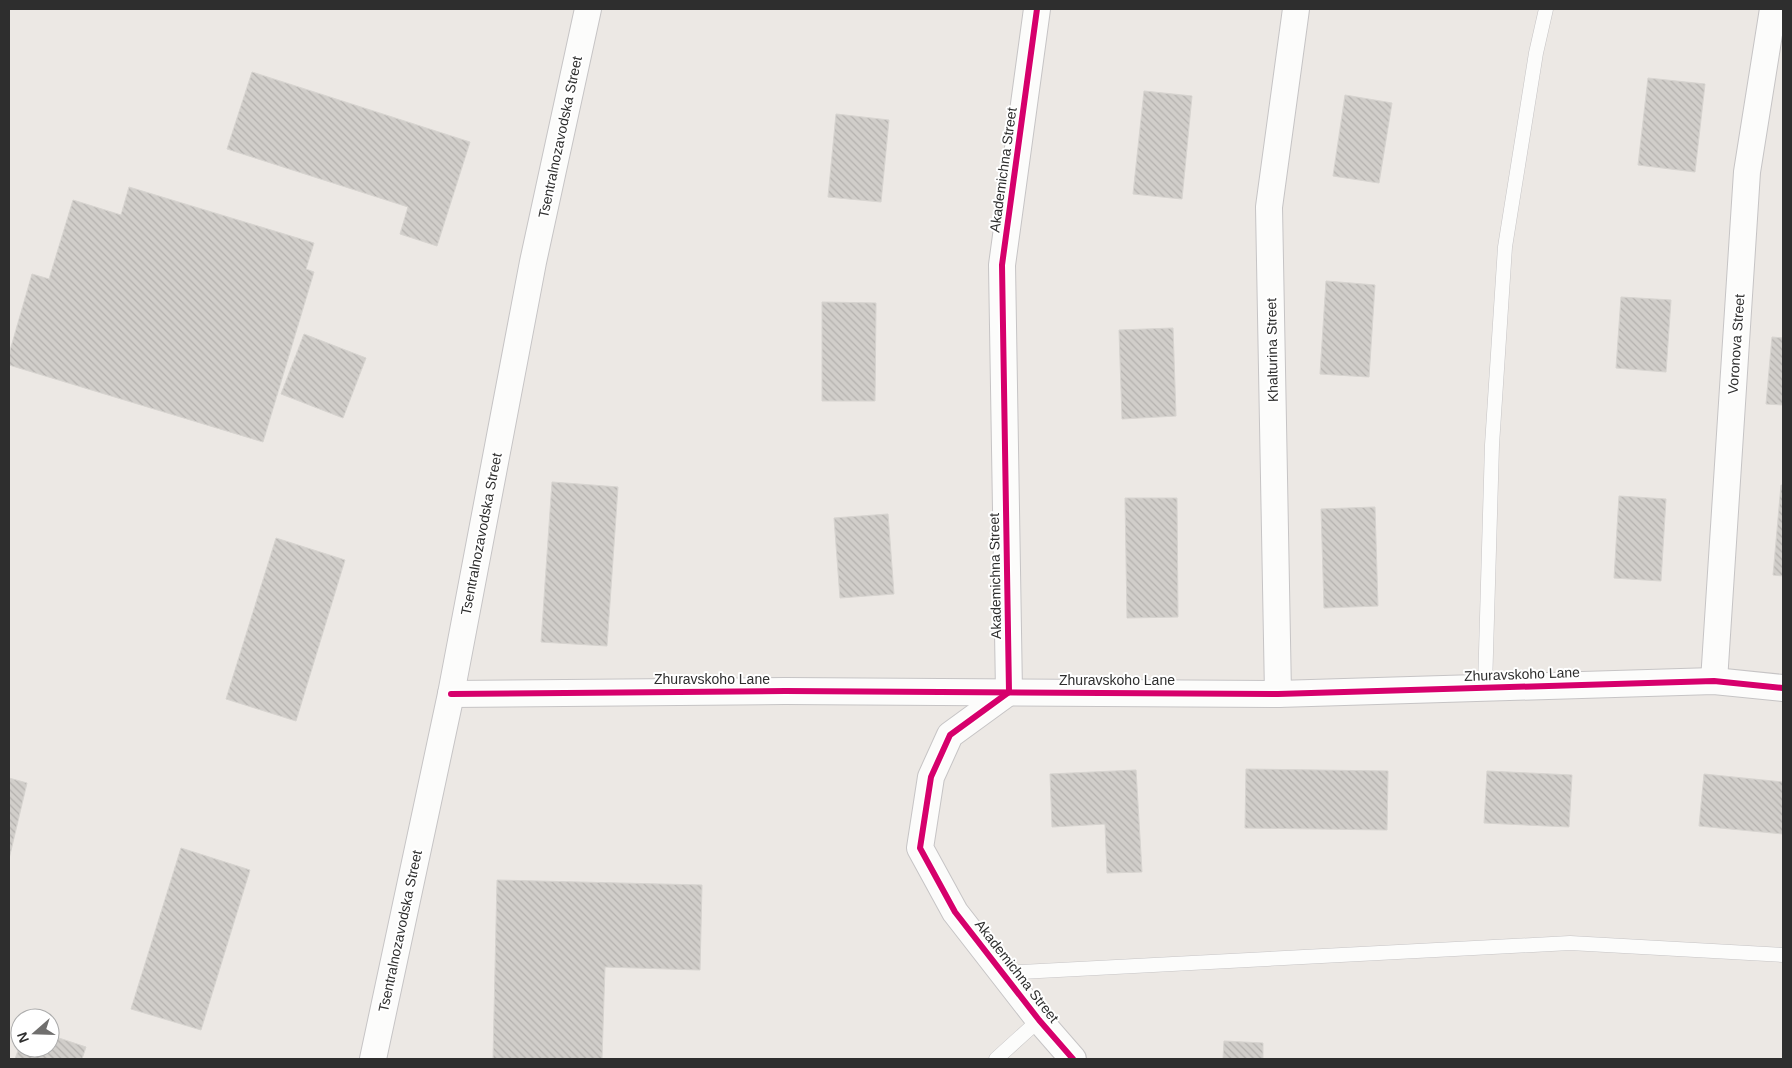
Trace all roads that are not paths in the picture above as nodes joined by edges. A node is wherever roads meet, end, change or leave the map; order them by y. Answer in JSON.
{"nodes":[{"id":1,"x":588,"y":9,"type":"edge"},
{"id":2,"x":1037,"y":9,"type":"edge"},
{"id":3,"x":1296,"y":9,"type":"edge"},
{"id":4,"x":1546,"y":9,"type":"edge"},
{"id":5,"x":1773,"y":9,"type":"edge"},
{"id":6,"x":1714,"y":681,"type":"junction"},
{"id":7,"x":1485,"y":688,"type":"junction"},
{"id":8,"x":1783,"y":688,"type":"edge"},
{"id":9,"x":1009,"y":692,"type":"junction"},
{"id":10,"x":451,"y":694,"type":"junction"},
{"id":11,"x":1278,"y":694,"type":"junction"},
{"id":12,"x":1783,"y":954,"type":"edge"},
{"id":13,"x":1002,"y":973,"type":"junction"},
{"id":14,"x":1039,"y":1020,"type":"junction"},
{"id":15,"x":373,"y":1059,"type":"edge"},
{"id":16,"x":996,"y":1059,"type":"edge"},
{"id":17,"x":1073,"y":1059,"type":"edge"}],
"edges":[{"from":1,"to":10,"type":"street","name":"Tsentralnozavodska Street"},
{"from":2,"to":9,"type":"street","name":"Akademichna Street"},
{"from":3,"to":11,"type":"street","name":"Khalturina Street"},
{"from":4,"to":7,"type":"lane"},
{"from":5,"to":6,"type":"street","name":"Voronova Street"},
{"from":6,"to":7,"type":"street","name":"Zhuravskoho Lane"},
{"from":6,"to":8,"type":"street","name":"Zhuravskoho Lane"},
{"from":7,"to":11,"type":"street","name":"Zhuravskoho Lane"},
{"from":9,"to":10,"type":"street","name":"Zhuravskoho Lane"},
{"from":9,"to":11,"type":"street","name":"Zhuravskoho Lane"},
{"from":9,"to":13,"type":"street","name":"Akademichna Street"},
{"from":10,"to":15,"type":"street","name":"Tsentralnozavodska Street"},
{"from":12,"to":13,"type":"lane"},
{"from":13,"to":14,"type":"street","name":"Akademichna Street"},
{"from":14,"to":16,"type":"lane"},
{"from":14,"to":17,"type":"street","name":"Akademichna Street"}]}
